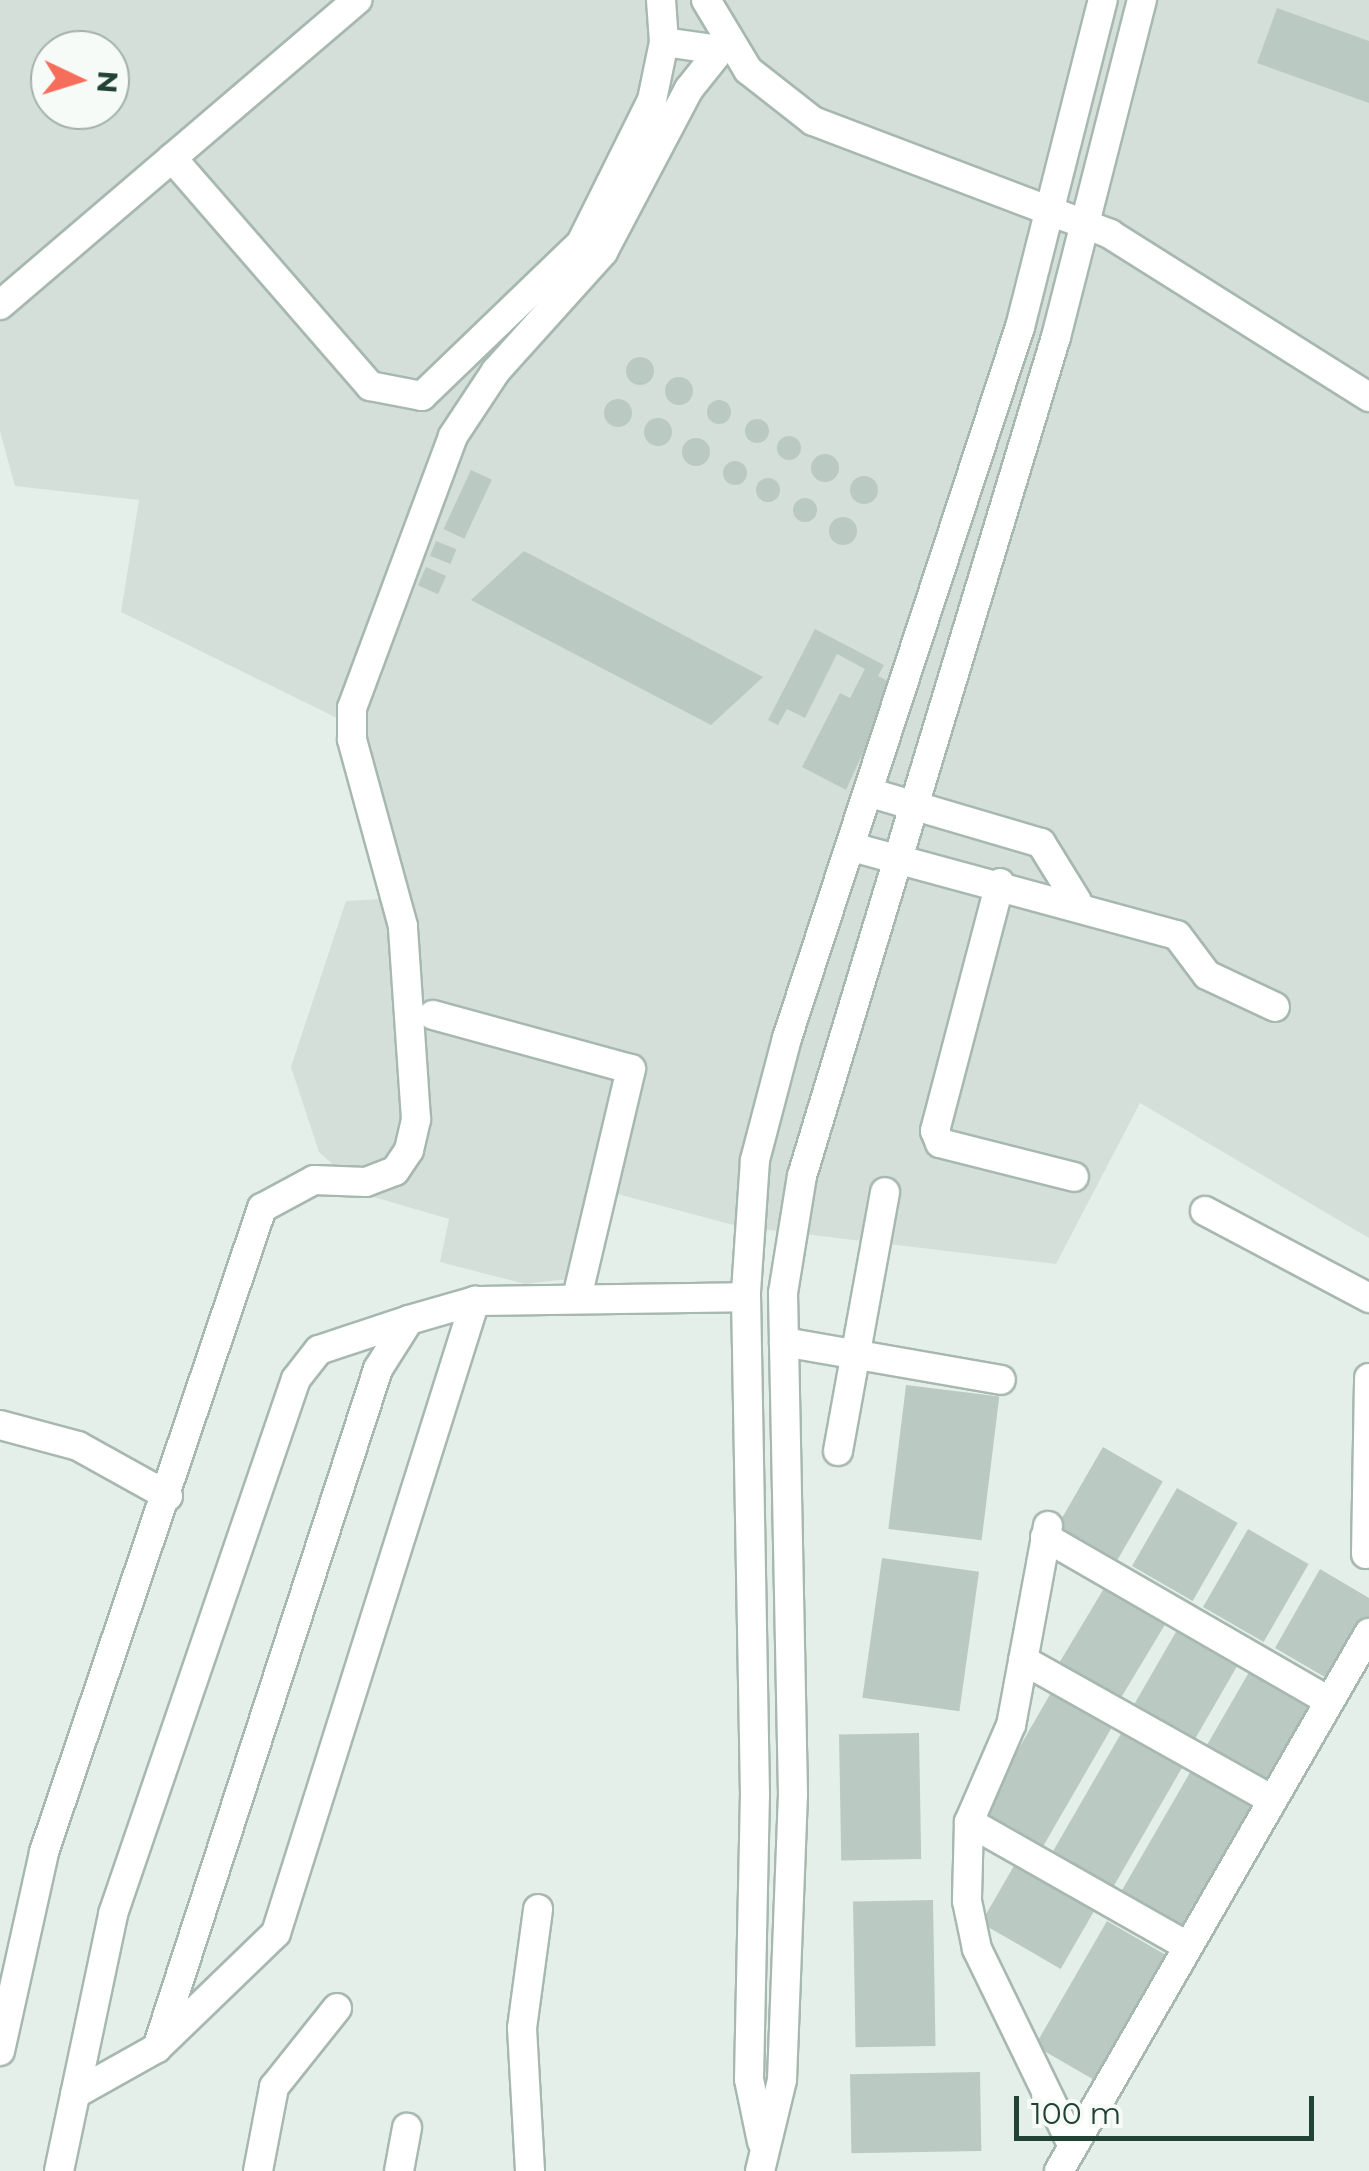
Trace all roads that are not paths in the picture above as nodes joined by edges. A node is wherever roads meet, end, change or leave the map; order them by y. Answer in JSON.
{"nodes":[{"id":1,"x":357,"y":0,"type":"edge"},
{"id":2,"x":660,"y":0,"type":"edge"},
{"id":3,"x":706,"y":0,"type":"edge"},
{"id":4,"x":1104,"y":0,"type":"edge"},
{"id":5,"x":1142,"y":0,"type":"edge"},
{"id":6,"x":664,"y":42,"type":"junction"},
{"id":7,"x":725,"y":44,"type":"junction"},
{"id":8,"x":172,"y":158,"type":"junction"},
{"id":9,"x":1052,"y":211,"type":"junction"},
{"id":10,"x":1085,"y":224,"type":"junction"},
{"id":11,"x":0,"y":305,"type":"edge"},
{"id":12,"x":1369,"y":397,"type":"edge"},
{"id":13,"x":871,"y":793,"type":"junction"},
{"id":14,"x":911,"y":804,"type":"junction"},
{"id":15,"x":852,"y":847,"type":"junction"},
{"id":16,"x":895,"y":858,"type":"junction"},
{"id":17,"x":1000,"y":883,"type":"junction"},
{"id":18,"x":1077,"y":901,"type":"junction"},
{"id":19,"x":1275,"y":1007,"type":"dead end"},
{"id":20,"x":433,"y":1015,"type":"dead end"},
{"id":21,"x":1074,"y":1177,"type":"dead end"},
{"id":22,"x":884,"y":1192,"type":"dead end"},
{"id":23,"x":1205,"y":1211,"type":"dead end"},
{"id":24,"x":578,"y":1294,"type":"junction"},
{"id":25,"x":746,"y":1297,"type":"junction"},
{"id":26,"x":1369,"y":1298,"type":"edge"},
{"id":27,"x":475,"y":1301,"type":"junction"},
{"id":28,"x":409,"y":1320,"type":"junction"},
{"id":29,"x":784,"y":1342,"type":"junction"},
{"id":30,"x":854,"y":1353,"type":"junction"},
{"id":31,"x":1369,"y":1378,"type":"edge"},
{"id":32,"x":1002,"y":1380,"type":"dead end"},
{"id":33,"x":0,"y":1425,"type":"edge"},
{"id":34,"x":838,"y":1451,"type":"dead end"},
{"id":35,"x":168,"y":1496,"type":"junction"},
{"id":36,"x":1366,"y":1554,"type":"dead end"},
{"id":37,"x":1369,"y":1632,"type":"edge"},
{"id":38,"x":1023,"y":1660,"type":"junction"},
{"id":39,"x":1329,"y":1701,"type":"junction"},
{"id":40,"x":1272,"y":1800,"type":"junction"},
{"id":41,"x":969,"y":1822,"type":"junction"},
{"id":42,"x":538,"y":1909,"type":"dead end"},
{"id":43,"x":1187,"y":1946,"type":"junction"},
{"id":44,"x":337,"y":2008,"type":"dead end"},
{"id":45,"x":4,"y":2013,"type":"edge"},
{"id":46,"x":157,"y":2048,"type":"junction"},
{"id":47,"x":0,"y":2051,"type":"edge"},
{"id":48,"x":75,"y":2094,"type":"junction"},
{"id":49,"x":407,"y":2128,"type":"dead end"},
{"id":50,"x":1072,"y":2145,"type":"junction"},
{"id":51,"x":761,"y":2157,"type":"edge"},
{"id":52,"x":59,"y":2171,"type":"edge"},
{"id":53,"x":258,"y":2171,"type":"edge"},
{"id":54,"x":399,"y":2171,"type":"edge"},
{"id":55,"x":530,"y":2171,"type":"edge"},
{"id":56,"x":1058,"y":2171,"type":"edge"}],
"edges":[{"from":1,"to":8,"type":"street"},
{"from":2,"to":6,"type":"street"},
{"from":3,"to":7,"type":"street"},
{"from":4,"to":9,"type":"street"},
{"from":5,"to":10,"type":"street"},
{"from":6,"to":7,"type":"street"},
{"from":6,"to":8,"type":"street"},
{"from":7,"to":9,"type":"street"},
{"from":7,"to":35,"type":"street"},
{"from":8,"to":11,"type":"street"},
{"from":9,"to":10,"type":"street"},
{"from":9,"to":13,"type":"street"},
{"from":10,"to":12,"type":"street"},
{"from":10,"to":14,"type":"street"},
{"from":13,"to":14,"type":"street"},
{"from":13,"to":15,"type":"street"},
{"from":14,"to":16,"type":"street"},
{"from":14,"to":18,"type":"street"},
{"from":15,"to":16,"type":"street"},
{"from":15,"to":25,"type":"street"},
{"from":16,"to":17,"type":"street"},
{"from":16,"to":29,"type":"street"},
{"from":17,"to":18,"type":"street"},
{"from":17,"to":21,"type":"street"},
{"from":18,"to":19,"type":"street"},
{"from":20,"to":24,"type":"street"},
{"from":22,"to":30,"type":"street"},
{"from":23,"to":26,"type":"street"},
{"from":24,"to":25,"type":"street"},
{"from":24,"to":27,"type":"street"},
{"from":25,"to":51,"type":"street"},
{"from":27,"to":28,"type":"street"},
{"from":27,"to":46,"type":"street"},
{"from":28,"to":46,"type":"street"},
{"from":28,"to":48,"type":"street"},
{"from":29,"to":30,"type":"street"},
{"from":29,"to":51,"type":"street"},
{"from":30,"to":32,"type":"street"},
{"from":30,"to":34,"type":"street"},
{"from":31,"to":36,"type":"street"},
{"from":33,"to":35,"type":"street"},
{"from":35,"to":45,"type":"street"},
{"from":37,"to":39,"type":"street"},
{"from":38,"to":39,"type":"street"},
{"from":38,"to":40,"type":"street"},
{"from":38,"to":41,"type":"street"},
{"from":39,"to":40,"type":"street"},
{"from":40,"to":43,"type":"street"},
{"from":41,"to":43,"type":"street"},
{"from":41,"to":50,"type":"street"},
{"from":42,"to":55,"type":"street"},
{"from":43,"to":50,"type":"street"},
{"from":44,"to":53,"type":"street"},
{"from":45,"to":47,"type":"street"},
{"from":46,"to":48,"type":"street"},
{"from":48,"to":52,"type":"street"},
{"from":49,"to":54,"type":"street"},
{"from":50,"to":56,"type":"street"}]}
